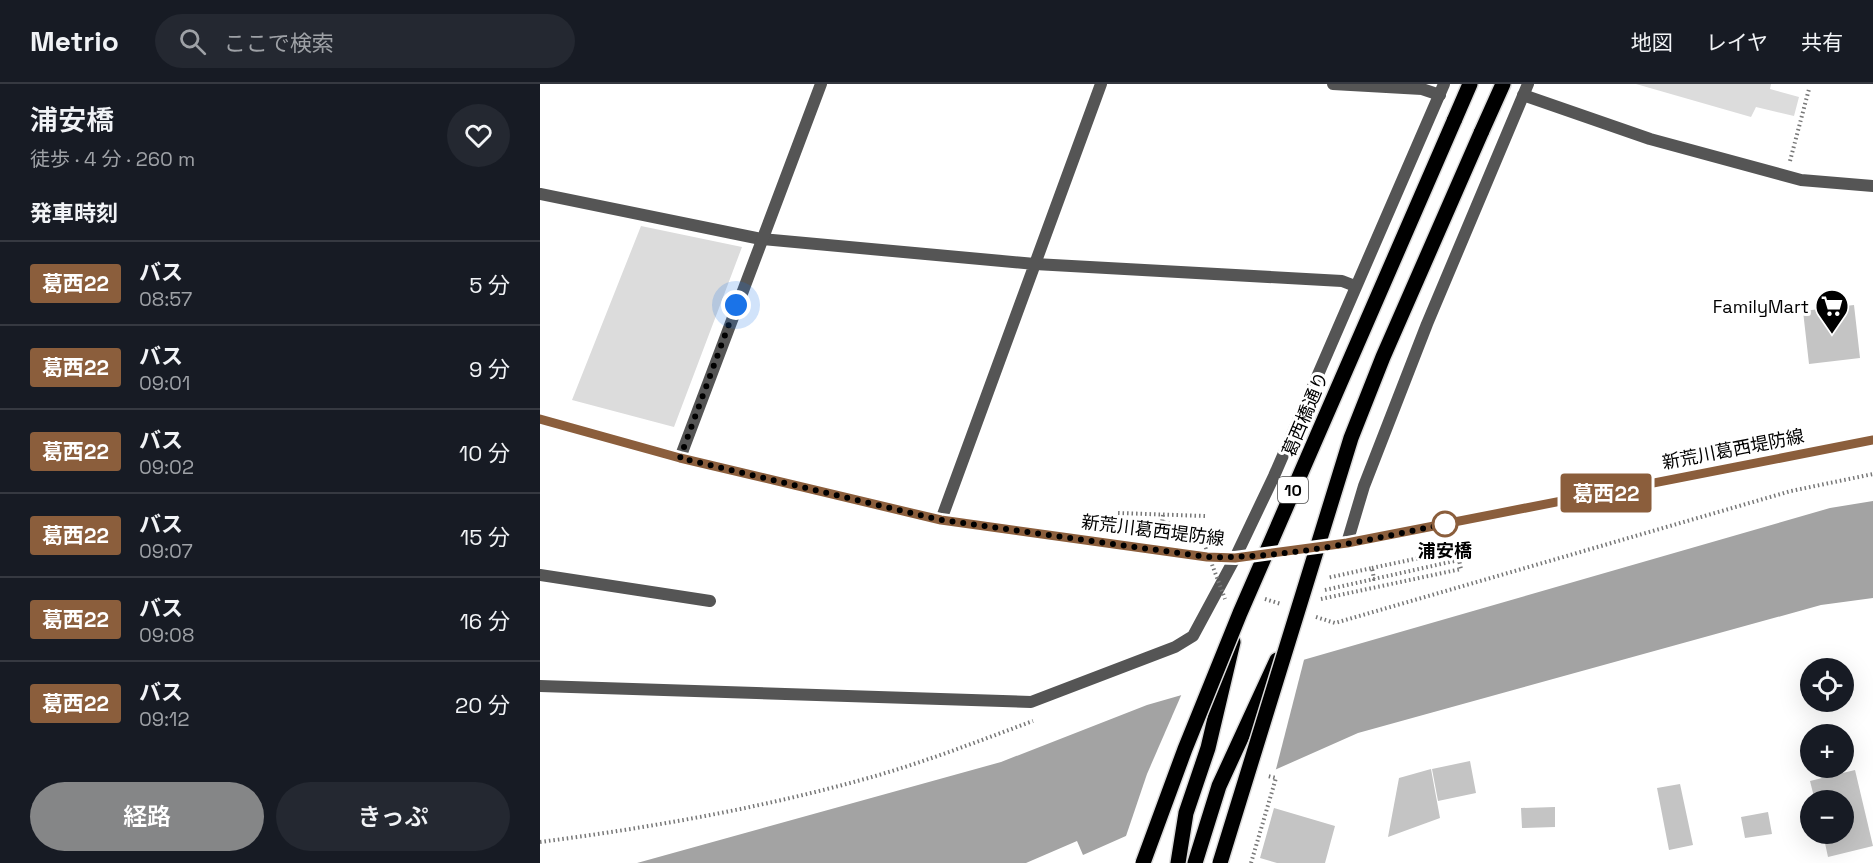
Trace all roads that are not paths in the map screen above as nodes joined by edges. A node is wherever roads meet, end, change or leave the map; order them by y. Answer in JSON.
{"nodes":[{"id":1,"x":821,"y":84,"type":"edge"},
{"id":2,"x":1101,"y":84,"type":"edge"},
{"id":3,"x":1334,"y":84,"type":"edge"},
{"id":4,"x":1470,"y":84,"type":"edge"},
{"id":5,"x":1503,"y":84,"type":"edge"},
{"id":6,"x":1442,"y":89,"type":"edge"},
{"id":7,"x":1526,"y":90,"type":"edge"},
{"id":8,"x":1873,"y":186,"type":"edge"},
{"id":9,"x":540,"y":194,"type":"edge"},
{"id":10,"x":761,"y":239,"type":"junction"},
{"id":11,"x":1035,"y":264,"type":"junction"},
{"id":12,"x":1355,"y":286,"type":"junction"},
{"id":13,"x":540,"y":419,"type":"edge"},
{"id":14,"x":1873,"y":440,"type":"edge"},
{"id":15,"x":680,"y":458,"type":"junction"},
{"id":16,"x":941,"y":520,"type":"junction"},
{"id":17,"x":1347,"y":543,"type":"junction"},
{"id":18,"x":1235,"y":558,"type":"junction"},
{"id":19,"x":540,"y":574,"type":"edge"},
{"id":20,"x":710,"y":601,"type":"dead end"},
{"id":21,"x":1240,"y":613,"type":"junction"},
{"id":22,"x":1290,"y":632,"type":"junction"},
{"id":23,"x":540,"y":686,"type":"edge"},
{"id":24,"x":1143,"y":863,"type":"edge"},
{"id":25,"x":1178,"y":863,"type":"edge"},
{"id":26,"x":1195,"y":863,"type":"edge"},
{"id":27,"x":1220,"y":863,"type":"edge"}],
"edges":[{"from":1,"to":10,"type":"street"},
{"from":2,"to":11,"type":"street"},
{"from":3,"to":6,"type":"street"},
{"from":4,"to":21,"type":"main road","name":"葛西橋通り","number":"10","bridge":true},
{"from":5,"to":22,"type":"main road","number":"10","bridge":true},
{"from":6,"to":12,"type":"street"},
{"from":7,"to":8,"type":"street"},
{"from":7,"to":17,"type":"street"},
{"from":9,"to":10,"type":"street"},
{"from":10,"to":11,"type":"street"},
{"from":10,"to":15,"type":"street"},
{"from":11,"to":12,"type":"street"},
{"from":11,"to":16,"type":"street"},
{"from":12,"to":18,"type":"street"},
{"from":13,"to":15,"type":"main road","name":"新荒川葛西堤防線"},
{"from":14,"to":17,"type":"main road","name":"新荒川葛西堤防線"},
{"from":15,"to":16,"type":"main road","name":"新荒川葛西堤防線"},
{"from":16,"to":18,"type":"main road","name":"新荒川葛西堤防線"},
{"from":17,"to":18,"type":"main road","name":"新荒川葛西堤防線"},
{"from":18,"to":23,"type":"street"},
{"from":19,"to":20,"type":"street"},
{"from":21,"to":24,"type":"main road","name":"葛西橋通り","number":"10","bridge":true},
{"from":21,"to":25,"type":"main road","bridge":true},
{"from":22,"to":26,"type":"main road","bridge":true},
{"from":22,"to":27,"type":"main road","number":"10","bridge":true}]}
